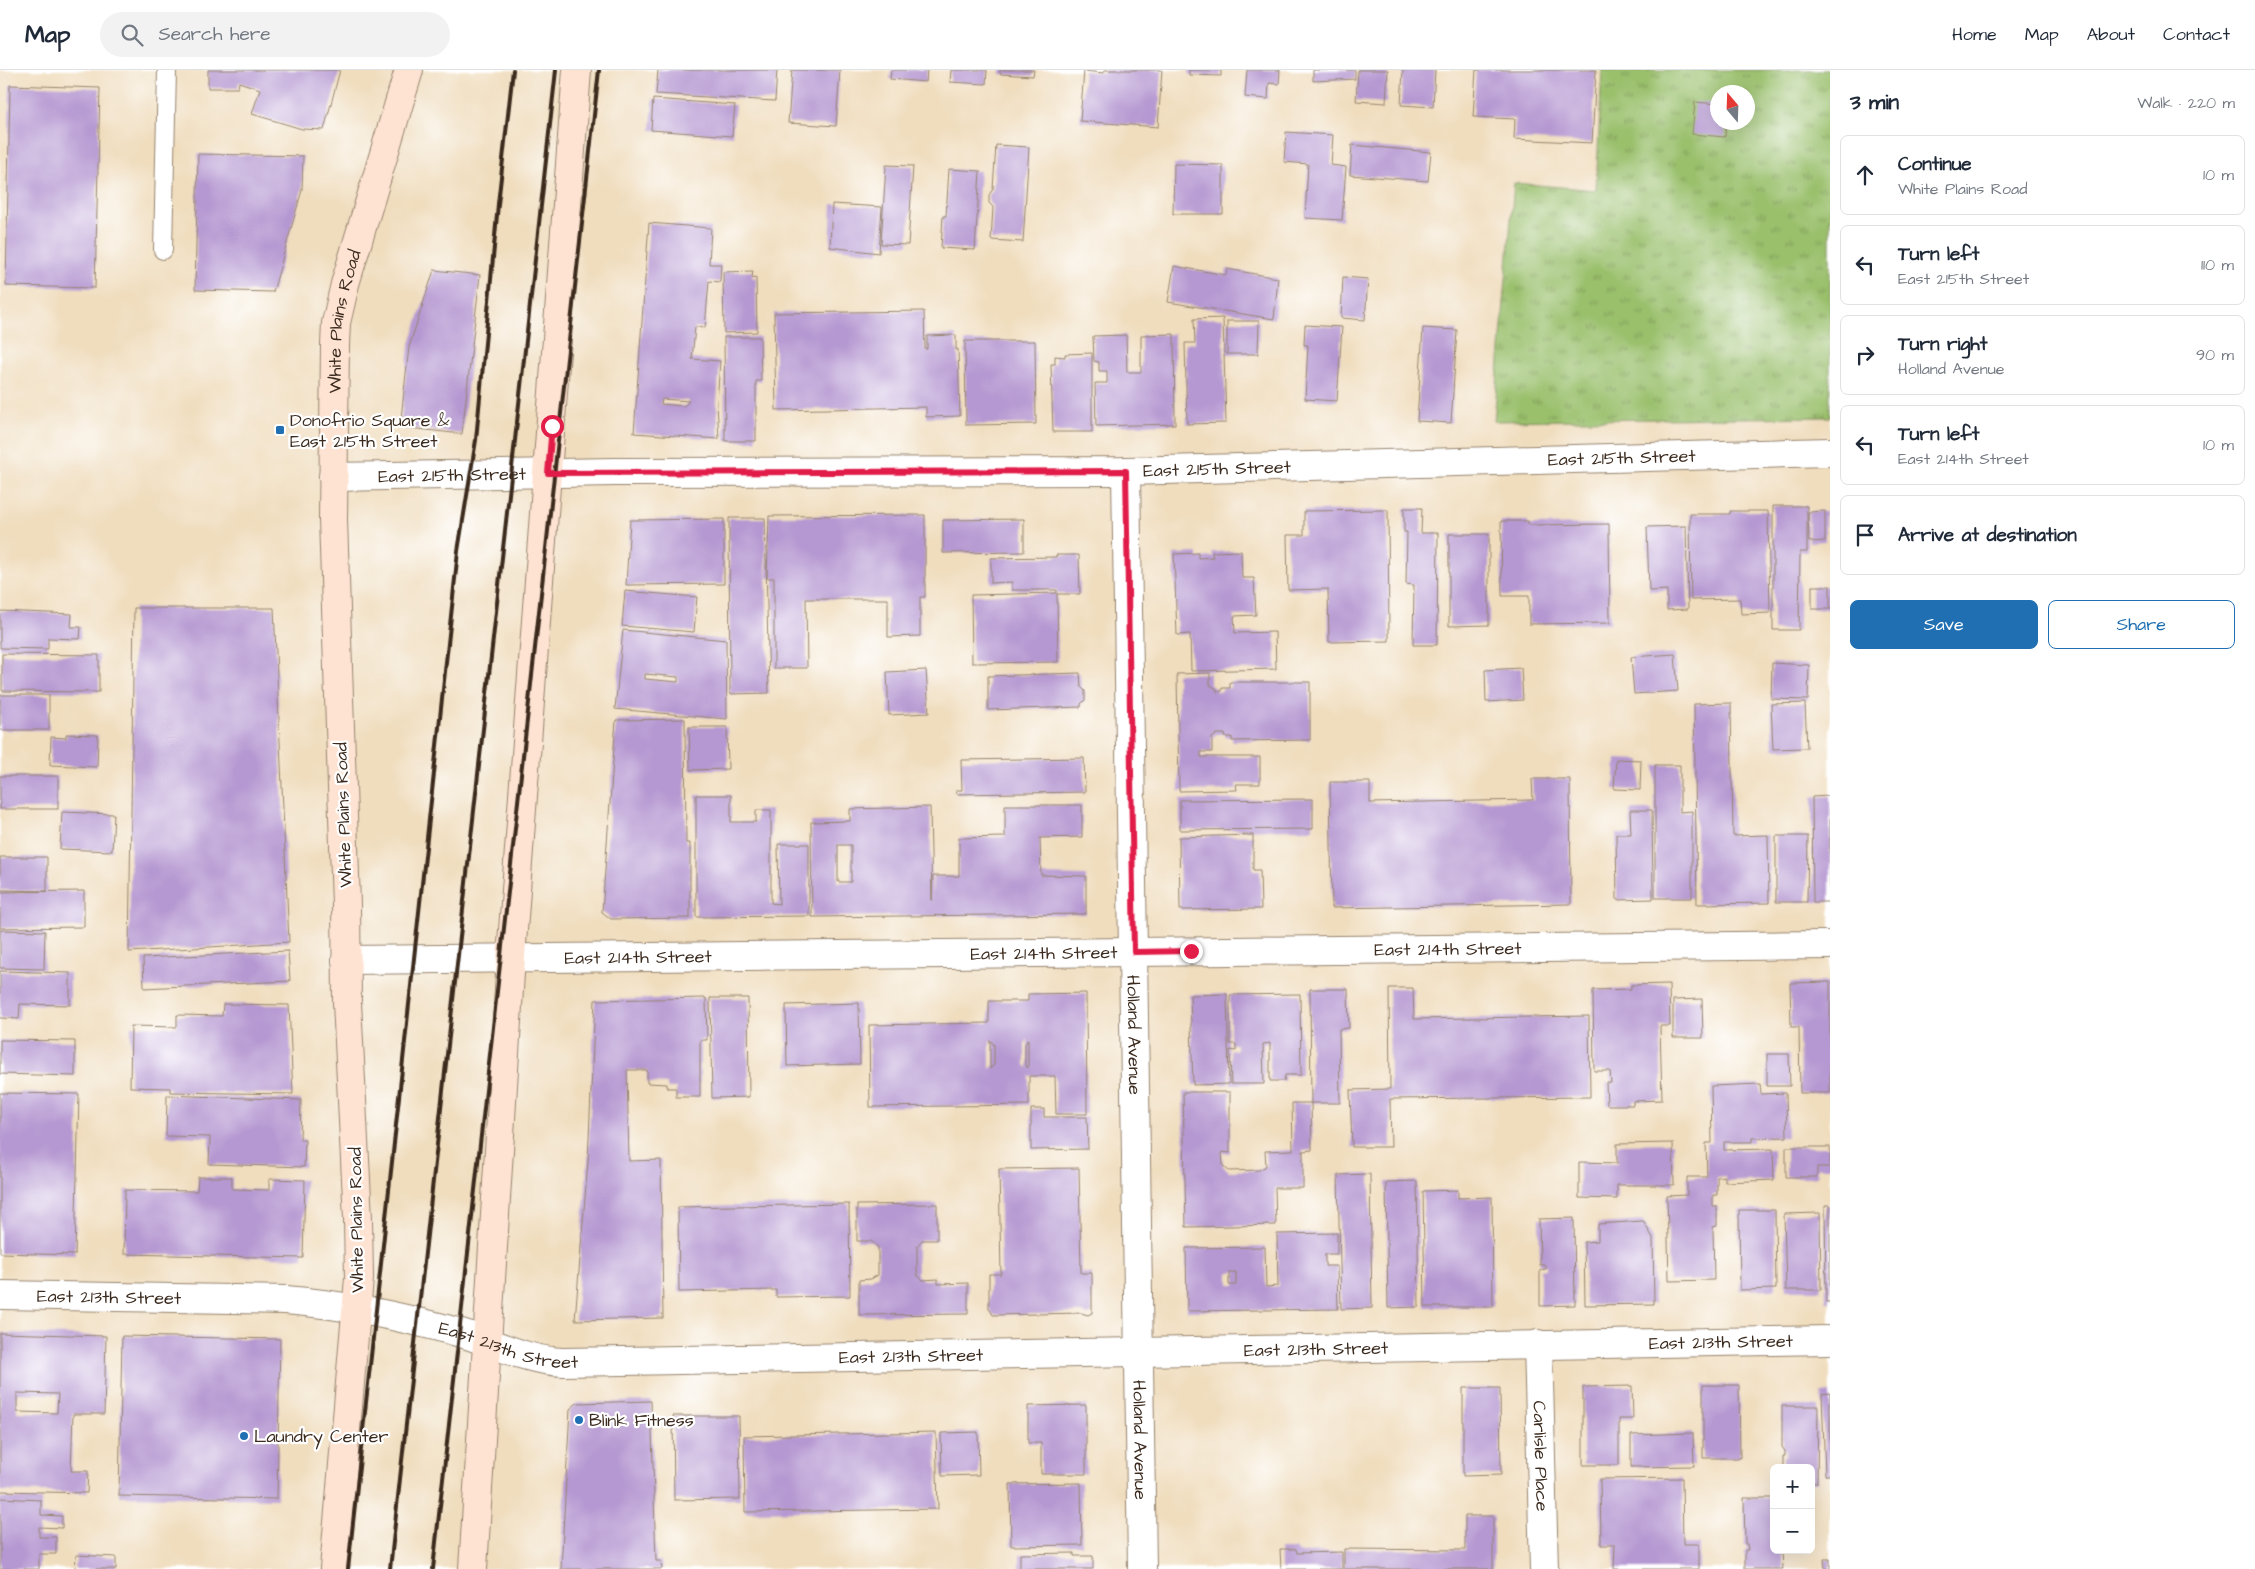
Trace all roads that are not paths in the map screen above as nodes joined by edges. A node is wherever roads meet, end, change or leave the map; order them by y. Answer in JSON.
{"nodes":[{"id":1,"x":167,"y":70,"type":"edge"},
{"id":2,"x":409,"y":70,"type":"edge"},
{"id":3,"x":577,"y":70,"type":"edge"},
{"id":4,"x":163,"y":250,"type":"dead end"},
{"id":5,"x":1830,"y":452,"type":"edge"},
{"id":6,"x":1126,"y":471,"type":"junction"},
{"id":7,"x":548,"y":473,"type":"junction"},
{"id":8,"x":333,"y":477,"type":"junction"},
{"id":9,"x":1830,"y":944,"type":"edge"},
{"id":10,"x":1134,"y":952,"type":"junction"},
{"id":11,"x":511,"y":957,"type":"junction"},
{"id":12,"x":346,"y":960,"type":"junction"},
{"id":13,"x":0,"y":1295,"type":"edge"},
{"id":14,"x":357,"y":1309,"type":"junction"},
{"id":15,"x":1830,"y":1340,"type":"edge"},
{"id":16,"x":488,"y":1342,"type":"junction"},
{"id":17,"x":1538,"y":1344,"type":"junction"},
{"id":18,"x":1139,"y":1352,"type":"junction"},
{"id":19,"x":334,"y":1569,"type":"edge"},
{"id":20,"x":473,"y":1569,"type":"edge"},
{"id":21,"x":1142,"y":1569,"type":"edge"},
{"id":22,"x":1544,"y":1569,"type":"edge"}],
"edges":[{"from":1,"to":4,"type":"lane"},
{"from":2,"to":8,"type":"main road","name":"White Plains Road"},
{"from":3,"to":7,"type":"main road"},
{"from":5,"to":6,"type":"street","name":"East 215th Street"},
{"from":6,"to":7,"type":"street","name":"East 215th Street"},
{"from":6,"to":10,"type":"street","name":"Holland Avenue"},
{"from":7,"to":8,"type":"street","name":"East 215th Street"},
{"from":7,"to":11,"type":"main road"},
{"from":8,"to":12,"type":"main road","name":"White Plains Road"},
{"from":9,"to":10,"type":"street","name":"East 214th Street"},
{"from":10,"to":11,"type":"street","name":"East 214th Street"},
{"from":10,"to":18,"type":"street","name":"Holland Avenue"},
{"from":11,"to":12,"type":"street","name":"East 214th Street"},
{"from":11,"to":16,"type":"main road"},
{"from":12,"to":14,"type":"main road","name":"White Plains Road"},
{"from":13,"to":14,"type":"street","name":"East 213th Street"},
{"from":14,"to":16,"type":"street","name":"East 213th Street"},
{"from":14,"to":19,"type":"main road","name":"White Plains Road"},
{"from":15,"to":17,"type":"street","name":"East 213th Street"},
{"from":16,"to":18,"type":"street","name":"East 213th Street"},
{"from":16,"to":20,"type":"main road"},
{"from":17,"to":18,"type":"street","name":"East 213th Street"},
{"from":17,"to":22,"type":"street","name":"Carlisle Place"},
{"from":18,"to":21,"type":"street","name":"Holland Avenue"}]}
